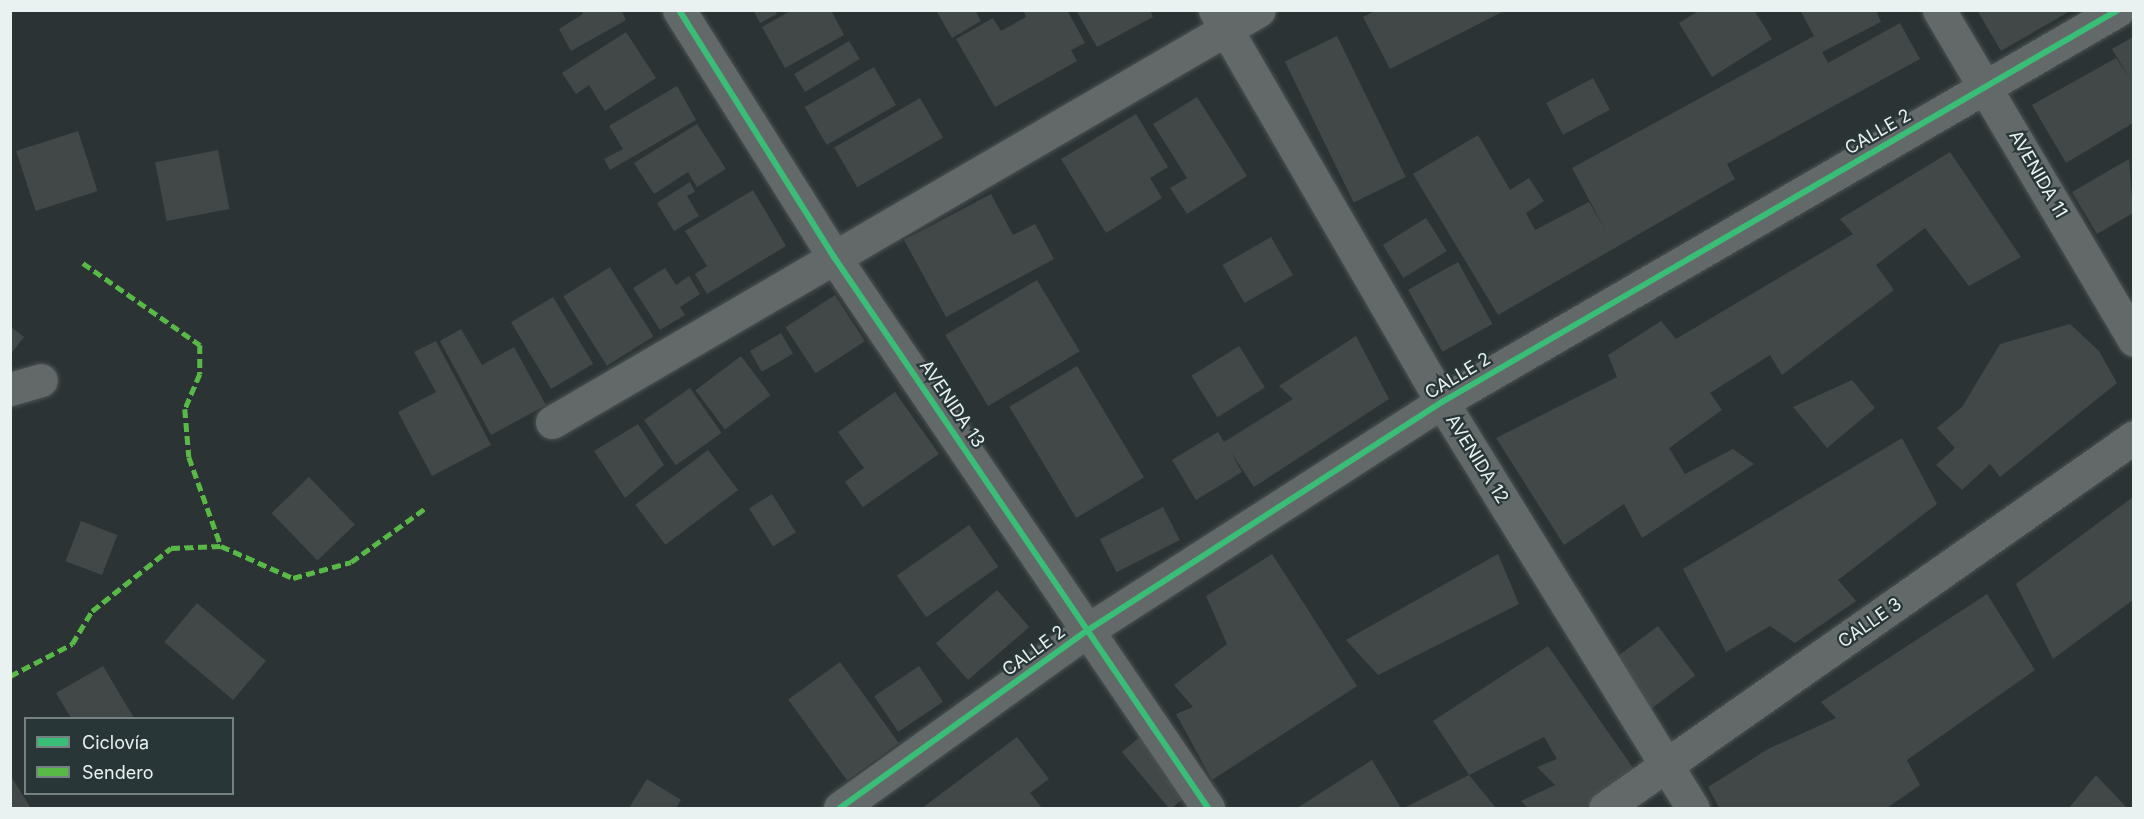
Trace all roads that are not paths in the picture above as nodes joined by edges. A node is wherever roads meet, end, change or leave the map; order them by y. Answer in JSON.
{"nodes":[{"id":1,"x":679,"y":10,"type":"edge"},
{"id":2,"x":1259,"y":10,"type":"edge"},
{"id":3,"x":1939,"y":10,"type":"edge"},
{"id":4,"x":2118,"y":10,"type":"edge"},
{"id":5,"x":1222,"y":21,"type":"edge"},
{"id":6,"x":1988,"y":86,"type":"junction"},
{"id":7,"x":834,"y":257,"type":"junction"},
{"id":8,"x":2133,"y":340,"type":"edge"},
{"id":9,"x":41,"y":380,"type":"dead end"},
{"id":10,"x":10,"y":389,"type":"edge"},
{"id":11,"x":1442,"y":402,"type":"junction"},
{"id":12,"x":552,"y":422,"type":"dead end"},
{"id":13,"x":2133,"y":437,"type":"edge"},
{"id":14,"x":1088,"y":630,"type":"junction"},
{"id":15,"x":1666,"y":767,"type":"junction"},
{"id":16,"x":840,"y":808,"type":"edge"},
{"id":17,"x":1208,"y":808,"type":"edge"},
{"id":18,"x":1605,"y":808,"type":"edge"},
{"id":19,"x":1694,"y":808,"type":"edge"}],
"edges":[{"from":1,"to":7,"type":"street","name":"AVENIDA 13"},
{"from":2,"to":5,"type":"street"},
{"from":3,"to":6,"type":"street","name":"AVENIDA 11"},
{"from":4,"to":6,"type":"street","name":"CALLE 2"},
{"from":5,"to":7,"type":"street"},
{"from":5,"to":11,"type":"street","name":"AVENIDA 12"},
{"from":6,"to":8,"type":"street","name":"AVENIDA 11"},
{"from":6,"to":11,"type":"street","name":"CALLE 2"},
{"from":7,"to":12,"type":"street"},
{"from":7,"to":14,"type":"street","name":"AVENIDA 13"},
{"from":9,"to":10,"type":"street"},
{"from":11,"to":14,"type":"street","name":"CALLE 2"},
{"from":11,"to":15,"type":"street","name":"AVENIDA 12"},
{"from":13,"to":15,"type":"street","name":"CALLE 3"},
{"from":14,"to":16,"type":"street","name":"CALLE 2"},
{"from":14,"to":17,"type":"street","name":"AVENIDA 13"},
{"from":15,"to":18,"type":"street","name":"CALLE 3"},
{"from":15,"to":19,"type":"street","name":"AVENIDA 12"}]}
